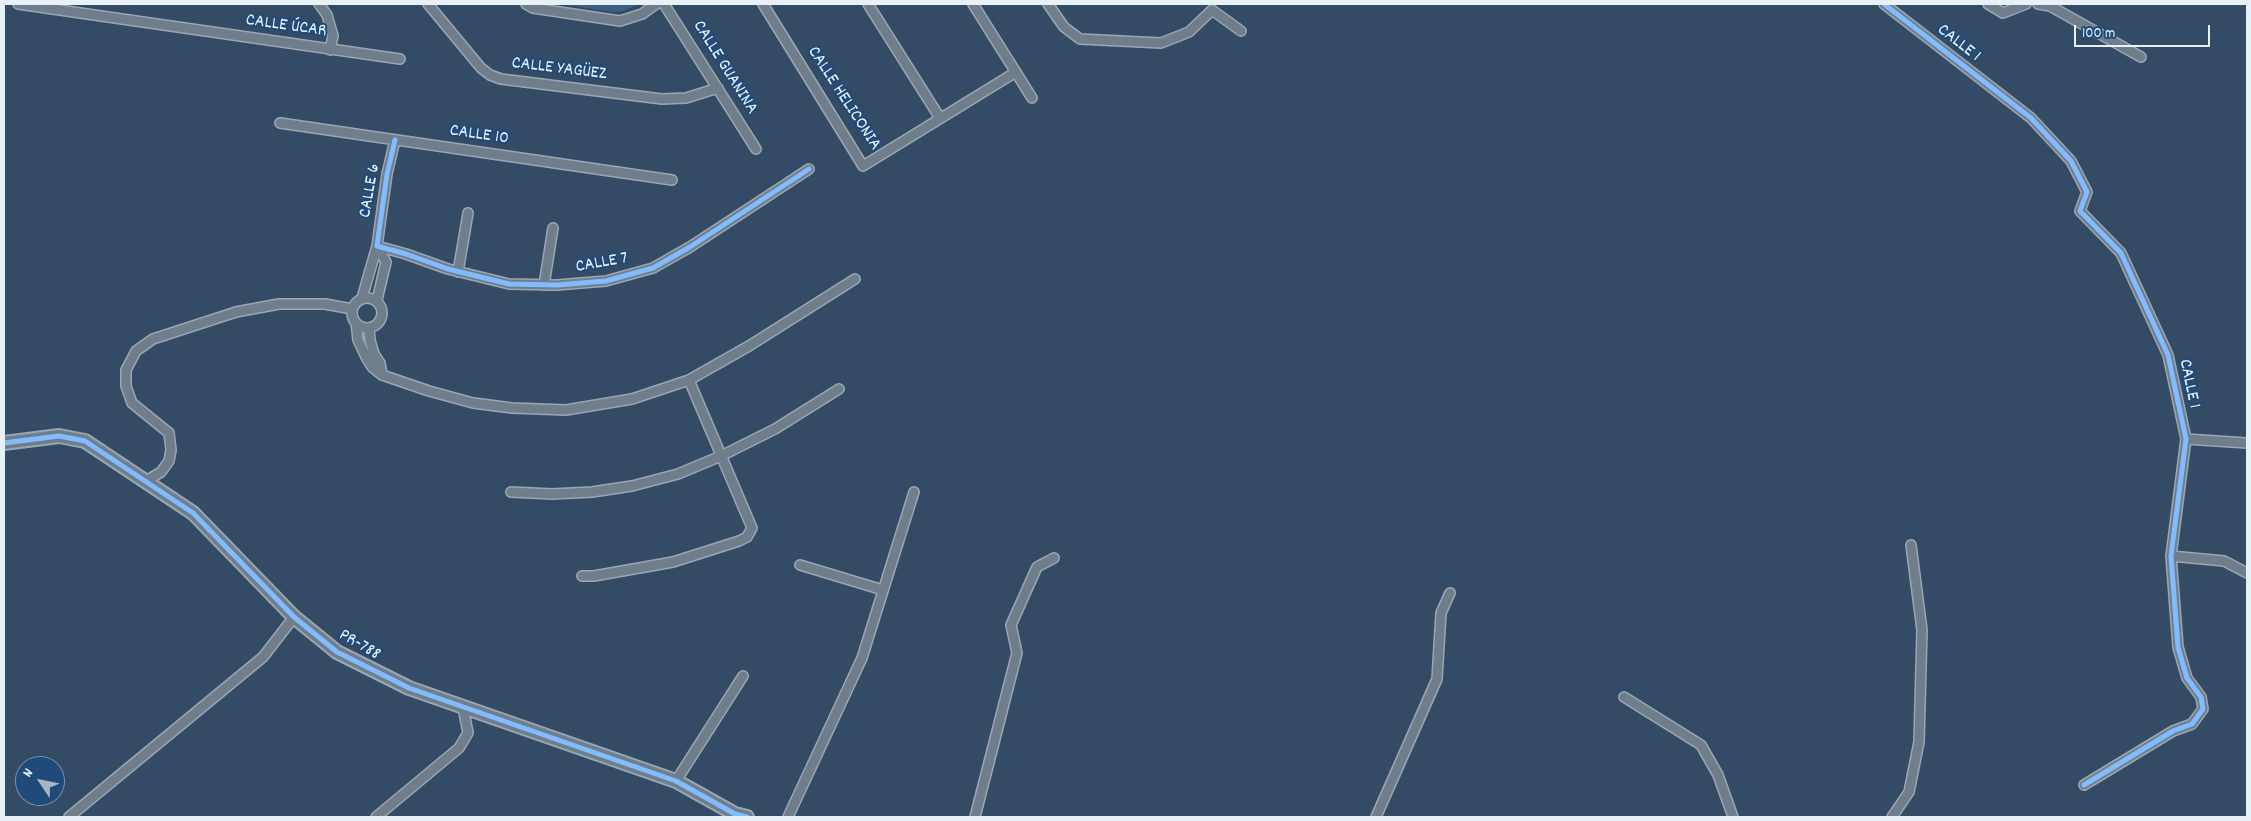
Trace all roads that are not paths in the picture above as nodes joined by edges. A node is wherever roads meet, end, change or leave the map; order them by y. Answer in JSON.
{"nodes":[{"id":1,"x":18,"y":4,"type":"edge"},
{"id":2,"x":319,"y":4,"type":"edge"},
{"id":3,"x":428,"y":4,"type":"edge"},
{"id":4,"x":526,"y":4,"type":"edge"},
{"id":5,"x":656,"y":4,"type":"edge"},
{"id":6,"x":664,"y":4,"type":"edge"},
{"id":7,"x":763,"y":4,"type":"edge"},
{"id":8,"x":868,"y":4,"type":"edge"},
{"id":9,"x":973,"y":4,"type":"edge"},
{"id":10,"x":1048,"y":4,"type":"edge"},
{"id":11,"x":1884,"y":4,"type":"edge"},
{"id":12,"x":1988,"y":4,"type":"edge"},
{"id":13,"x":2026,"y":4,"type":"edge"},
{"id":14,"x":2038,"y":4,"type":"edge"},
{"id":15,"x":71,"y":8,"type":"edge"},
{"id":16,"x":1241,"y":31,"type":"dead end"},
{"id":17,"x":330,"y":50,"type":"junction"},
{"id":18,"x":2141,"y":57,"type":"dead end"},
{"id":19,"x":400,"y":59,"type":"dead end"},
{"id":20,"x":1016,"y":72,"type":"junction"},
{"id":21,"x":718,"y":88,"type":"junction"},
{"id":22,"x":1032,"y":98,"type":"dead end"},
{"id":23,"x":940,"y":118,"type":"junction"},
{"id":24,"x":280,"y":123,"type":"dead end"},
{"id":25,"x":395,"y":140,"type":"junction"},
{"id":26,"x":756,"y":149,"type":"dead end"},
{"id":27,"x":809,"y":169,"type":"dead end"},
{"id":28,"x":672,"y":180,"type":"dead end"},
{"id":29,"x":468,"y":213,"type":"dead end"},
{"id":30,"x":553,"y":228,"type":"dead end"},
{"id":31,"x":377,"y":246,"type":"junction"},
{"id":32,"x":458,"y":272,"type":"junction"},
{"id":33,"x":855,"y":279,"type":"dead end"},
{"id":34,"x":544,"y":284,"type":"junction"},
{"id":35,"x":362,"y":298,"type":"junction"},
{"id":36,"x":377,"y":300,"type":"junction"},
{"id":37,"x":352,"y":309,"type":"junction"},
{"id":38,"x":356,"y":323,"type":"junction"},
{"id":39,"x":369,"y":328,"type":"junction"},
{"id":40,"x":370,"y":356,"type":"junction"},
{"id":41,"x":689,"y":380,"type":"junction"},
{"id":42,"x":839,"y":388,"type":"dead end"},
{"id":43,"x":2186,"y":439,"type":"junction"},
{"id":44,"x":4,"y":443,"type":"edge"},
{"id":45,"x":2247,"y":443,"type":"edge"},
{"id":46,"x":721,"y":456,"type":"junction"},
{"id":47,"x":146,"y":481,"type":"junction"},
{"id":48,"x":511,"y":492,"type":"dead end"},
{"id":49,"x":914,"y":492,"type":"dead end"},
{"id":50,"x":1911,"y":545,"type":"dead end"},
{"id":51,"x":2171,"y":556,"type":"junction"},
{"id":52,"x":1054,"y":558,"type":"dead end"},
{"id":53,"x":800,"y":565,"type":"dead end"},
{"id":54,"x":2247,"y":573,"type":"edge"},
{"id":55,"x":582,"y":576,"type":"dead end"},
{"id":56,"x":883,"y":590,"type":"junction"},
{"id":57,"x":1450,"y":593,"type":"dead end"},
{"id":58,"x":294,"y":617,"type":"junction"},
{"id":59,"x":743,"y":676,"type":"dead end"},
{"id":60,"x":1624,"y":697,"type":"dead end"},
{"id":61,"x":463,"y":707,"type":"junction"},
{"id":62,"x":676,"y":781,"type":"junction"},
{"id":63,"x":2084,"y":785,"type":"dead end"},
{"id":64,"x":69,"y":817,"type":"edge"},
{"id":65,"x":376,"y":817,"type":"edge"},
{"id":66,"x":748,"y":817,"type":"edge"},
{"id":67,"x":788,"y":817,"type":"edge"},
{"id":68,"x":975,"y":817,"type":"edge"},
{"id":69,"x":1376,"y":817,"type":"edge"},
{"id":70,"x":1733,"y":817,"type":"edge"},
{"id":71,"x":1892,"y":817,"type":"edge"}],
"edges":[{"from":1,"to":15,"type":"street","name":"CALLE ÚCAR"},
{"from":2,"to":17,"type":"street"},
{"from":3,"to":21,"type":"street","name":"CALLE YAGÜEZ"},
{"from":4,"to":5,"type":"street"},
{"from":6,"to":21,"type":"street","name":"CALLE GUANINA"},
{"from":7,"to":23,"type":"street","name":"CALLE HELICONIA"},
{"from":8,"to":23,"type":"street"},
{"from":9,"to":20,"type":"street"},
{"from":10,"to":16,"type":"street"},
{"from":11,"to":43,"type":"street","name":"CALLE 1"},
{"from":12,"to":13,"type":"street"},
{"from":14,"to":18,"type":"street"},
{"from":15,"to":17,"type":"street","name":"CALLE ÚCAR"},
{"from":17,"to":19,"type":"street","name":"CALLE ÚCAR"},
{"from":20,"to":22,"type":"street"},
{"from":20,"to":23,"type":"street","name":"CALLE HELICONIA"},
{"from":21,"to":26,"type":"street","name":"CALLE GUANINA"},
{"from":24,"to":25,"type":"street","name":"CALLE 10"},
{"from":25,"to":28,"type":"street","name":"CALLE 10"},
{"from":25,"to":31,"type":"street","name":"CALLE 6"},
{"from":27,"to":34,"type":"street","name":"CALLE 7"},
{"from":29,"to":32,"type":"street"},
{"from":30,"to":34,"type":"street"},
{"from":31,"to":32,"type":"street","name":"CALLE 7"},
{"from":31,"to":35,"type":"street","name":"CALLE 6"},
{"from":31,"to":36,"type":"street","name":"CALLE 6"},
{"from":32,"to":34,"type":"street","name":"CALLE 7"},
{"from":33,"to":41,"type":"street"},
{"from":35,"to":36,"type":"street"},
{"from":35,"to":37,"type":"street"},
{"from":36,"to":39,"type":"street"},
{"from":37,"to":38,"type":"street"},
{"from":37,"to":47,"type":"street"},
{"from":38,"to":39,"type":"street"},
{"from":38,"to":40,"type":"street"},
{"from":39,"to":40,"type":"street"},
{"from":40,"to":41,"type":"street"},
{"from":41,"to":46,"type":"street"},
{"from":42,"to":46,"type":"street"},
{"from":43,"to":45,"type":"street"},
{"from":43,"to":51,"type":"street","name":"CALLE 1"},
{"from":44,"to":47,"type":"street","name":"PR-788","number":"PR-788"},
{"from":46,"to":48,"type":"street"},
{"from":46,"to":55,"type":"street"},
{"from":47,"to":58,"type":"street","name":"PR-788","number":"PR-788"},
{"from":49,"to":56,"type":"street"},
{"from":50,"to":71,"type":"street"},
{"from":51,"to":54,"type":"street"},
{"from":51,"to":63,"type":"street","name":"CALLE 1"},
{"from":52,"to":68,"type":"street"},
{"from":53,"to":56,"type":"street"},
{"from":56,"to":67,"type":"street"},
{"from":57,"to":69,"type":"street"},
{"from":58,"to":61,"type":"street","name":"PR-788","number":"PR-788"},
{"from":58,"to":64,"type":"street"},
{"from":59,"to":62,"type":"street"},
{"from":60,"to":70,"type":"street"},
{"from":61,"to":62,"type":"street","name":"PR-788","number":"PR-788"},
{"from":61,"to":65,"type":"street"},
{"from":62,"to":66,"type":"street","name":"PR-788","number":"PR-788"}]}
